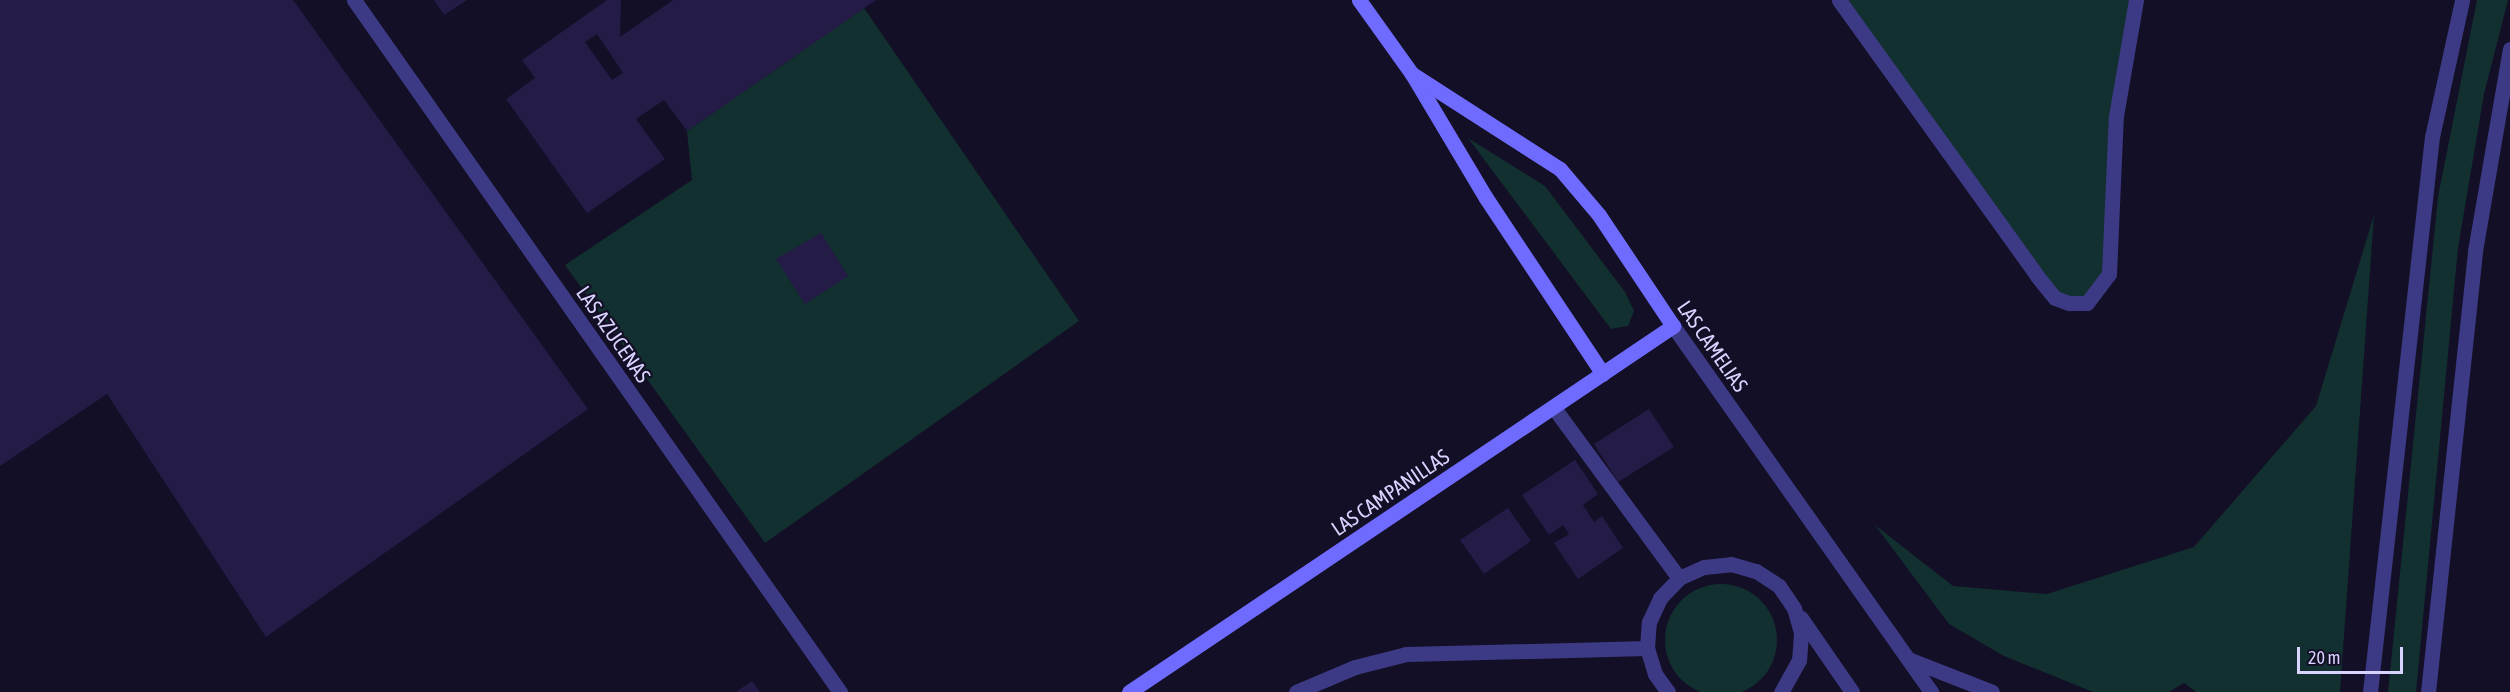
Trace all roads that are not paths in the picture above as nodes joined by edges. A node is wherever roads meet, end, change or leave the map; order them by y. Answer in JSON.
{"nodes":[{"id":1,"x":354,"y":0,"type":"edge"},
{"id":2,"x":1359,"y":0,"type":"edge"},
{"id":3,"x":1839,"y":0,"type":"edge"},
{"id":4,"x":2136,"y":0,"type":"edge"},
{"id":5,"x":2462,"y":0,"type":"edge"},
{"id":6,"x":2510,"y":49,"type":"edge"},
{"id":7,"x":1412,"y":74,"type":"junction"},
{"id":8,"x":1673,"y":326,"type":"junction"},
{"id":9,"x":1603,"y":374,"type":"junction"},
{"id":10,"x":1554,"y":408,"type":"junction"},
{"id":11,"x":1679,"y":578,"type":"junction"},
{"id":12,"x":1794,"y":608,"type":"junction"},
{"id":13,"x":1647,"y":648,"type":"junction"},
{"id":14,"x":1908,"y":659,"type":"junction"},
{"id":15,"x":840,"y":692,"type":"edge"},
{"id":16,"x":1129,"y":692,"type":"edge"},
{"id":17,"x":1296,"y":692,"type":"edge"},
{"id":18,"x":1668,"y":692,"type":"edge"},
{"id":19,"x":1781,"y":692,"type":"edge"},
{"id":20,"x":1852,"y":692,"type":"edge"},
{"id":21,"x":1931,"y":692,"type":"edge"},
{"id":22,"x":1992,"y":692,"type":"edge"},
{"id":23,"x":2370,"y":692,"type":"edge"},
{"id":24,"x":2428,"y":692,"type":"edge"}],
"edges":[{"from":1,"to":15,"type":"street","name":"LAS AZUCENAS"},
{"from":2,"to":7,"type":"street","name":"LAS CAMELIAS"},
{"from":3,"to":4,"type":"street"},
{"from":5,"to":23,"type":"street"},
{"from":6,"to":24,"type":"street"},
{"from":7,"to":8,"type":"street","name":"LAS CAMELIAS"},
{"from":7,"to":9,"type":"street","name":"LAS CAMELIAS"},
{"from":8,"to":9,"type":"street","name":"LAS CAMPANILLAS"},
{"from":8,"to":14,"type":"street","name":"LAS CAMELIAS"},
{"from":9,"to":10,"type":"street","name":"LAS CAMPANILLAS"},
{"from":10,"to":11,"type":"street"},
{"from":10,"to":16,"type":"street","name":"LAS CAMPANILLAS"},
{"from":11,"to":12,"type":"street"},
{"from":11,"to":13,"type":"street"},
{"from":12,"to":19,"type":"street"},
{"from":12,"to":20,"type":"street"},
{"from":13,"to":17,"type":"street"},
{"from":13,"to":18,"type":"street"},
{"from":14,"to":21,"type":"street","name":"LAS CAMELIAS"},
{"from":14,"to":22,"type":"street"}]}
